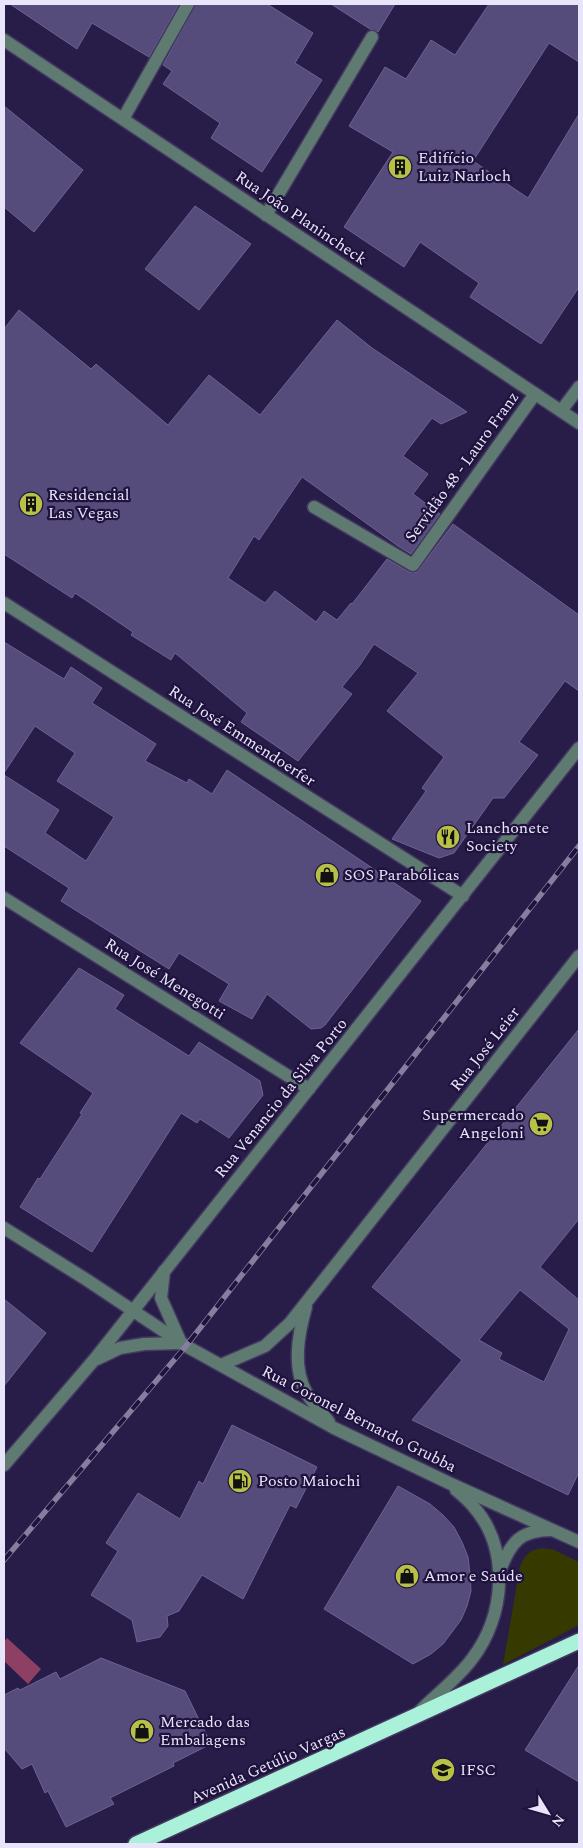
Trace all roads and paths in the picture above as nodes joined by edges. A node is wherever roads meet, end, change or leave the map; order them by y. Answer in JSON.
{"nodes":[{"id":1,"x":188,"y":4,"type":"edge"},
{"id":2,"x":372,"y":37,"type":"dead end"},
{"id":3,"x":4,"y":40,"type":"edge"},
{"id":4,"x":123,"y":120,"type":"junction"},
{"id":5,"x":266,"y":215,"type":"junction"},
{"id":6,"x":579,"y":387,"type":"edge"},
{"id":7,"x":535,"y":394,"type":"junction"},
{"id":8,"x":561,"y":411,"type":"junction"},
{"id":9,"x":579,"y":423,"type":"edge"},
{"id":10,"x":314,"y":507,"type":"dead end"},
{"id":11,"x":4,"y":603,"type":"edge"},
{"id":12,"x":579,"y":748,"type":"edge"},
{"id":13,"x":463,"y":896,"type":"junction"},
{"id":14,"x":4,"y":898,"type":"edge"},
{"id":15,"x":579,"y":956,"type":"edge"},
{"id":16,"x":309,"y":1088,"type":"junction"},
{"id":17,"x":4,"y":1228,"type":"edge"},
{"id":18,"x":164,"y":1271,"type":"junction"},
{"id":19,"x":306,"y":1303,"type":"junction"},
{"id":20,"x":132,"y":1311,"type":"junction"},
{"id":21,"x":181,"y":1343,"type":"junction"},
{"id":22,"x":94,"y":1360,"type":"junction"},
{"id":23,"x":221,"y":1365,"type":"junction"},
{"id":24,"x":334,"y":1428,"type":"junction"},
{"id":25,"x":4,"y":1465,"type":"edge"},
{"id":26,"x":449,"y":1483,"type":"junction"},
{"id":27,"x":555,"y":1530,"type":"junction"},
{"id":28,"x":579,"y":1542,"type":"edge"},
{"id":29,"x":500,"y":1570,"type":"junction"},
{"id":30,"x":579,"y":1641,"type":"edge"},
{"id":31,"x":415,"y":1717,"type":"junction"},
{"id":32,"x":136,"y":1844,"type":"edge"}],
"edges":[{"from":1,"to":4,"type":"street"},
{"from":2,"to":5,"type":"street"},
{"from":3,"to":4,"type":"street","name":"Rua João Planincheck"},
{"from":4,"to":5,"type":"street","name":"Rua João Planincheck"},
{"from":5,"to":7,"type":"street","name":"Rua João Planincheck"},
{"from":6,"to":8,"type":"street"},
{"from":7,"to":8,"type":"street","name":"Rua João Planincheck"},
{"from":7,"to":10,"type":"street","name":"Servidão 48 - Lauro Franz"},
{"from":8,"to":9,"type":"street","name":"Rua João Planincheck"},
{"from":11,"to":13,"type":"street","name":"Rua José Emmendoerfer"},
{"from":12,"to":13,"type":"street","name":"Rua Venancio da Silva Porto"},
{"from":13,"to":16,"type":"street","name":"Rua Venancio da Silva Porto"},
{"from":14,"to":16,"type":"street","name":"Rua José Menegotti"},
{"from":15,"to":19,"type":"street","name":"Rua José Leier"},
{"from":16,"to":18,"type":"street","name":"Rua Venancio da Silva Porto"},
{"from":17,"to":20,"type":"street","name":"Rua Coronel Bernardo Grubba"},
{"from":18,"to":20,"type":"street","name":"Rua Venancio da Silva Porto"},
{"from":18,"to":21,"type":"street"},
{"from":19,"to":23,"type":"street","name":"Rua José Leier"},
{"from":19,"to":24,"type":"street","name":"Rua José Leier"},
{"from":20,"to":21,"type":"street","name":"Rua Coronel Bernardo Grubba"},
{"from":20,"to":22,"type":"street","name":"Rua Venancio da Silva Porto"},
{"from":21,"to":22,"type":"street"},
{"from":21,"to":23,"type":"street","name":"Rua Coronel Bernardo Grubba"},
{"from":22,"to":25,"type":"street","name":"Rua Venancio da Silva Porto"},
{"from":23,"to":24,"type":"street","name":"Rua Coronel Bernardo Grubba"},
{"from":24,"to":26,"type":"street","name":"Rua Coronel Bernardo Grubba"},
{"from":26,"to":27,"type":"street","name":"Rua Coronel Bernardo Grubba"},
{"from":26,"to":29,"type":"street","name":"Avenida Getúlio Vargas"},
{"from":27,"to":28,"type":"street","name":"Rua Coronel Bernardo Grubba"},
{"from":27,"to":29,"type":"street"},
{"from":29,"to":31,"type":"street","name":"Avenida Getúlio Vargas"},
{"from":30,"to":31,"type":"highway","name":"Avenida Getúlio Vargas"},
{"from":31,"to":32,"type":"highway","name":"Avenida Getúlio Vargas"}]}
